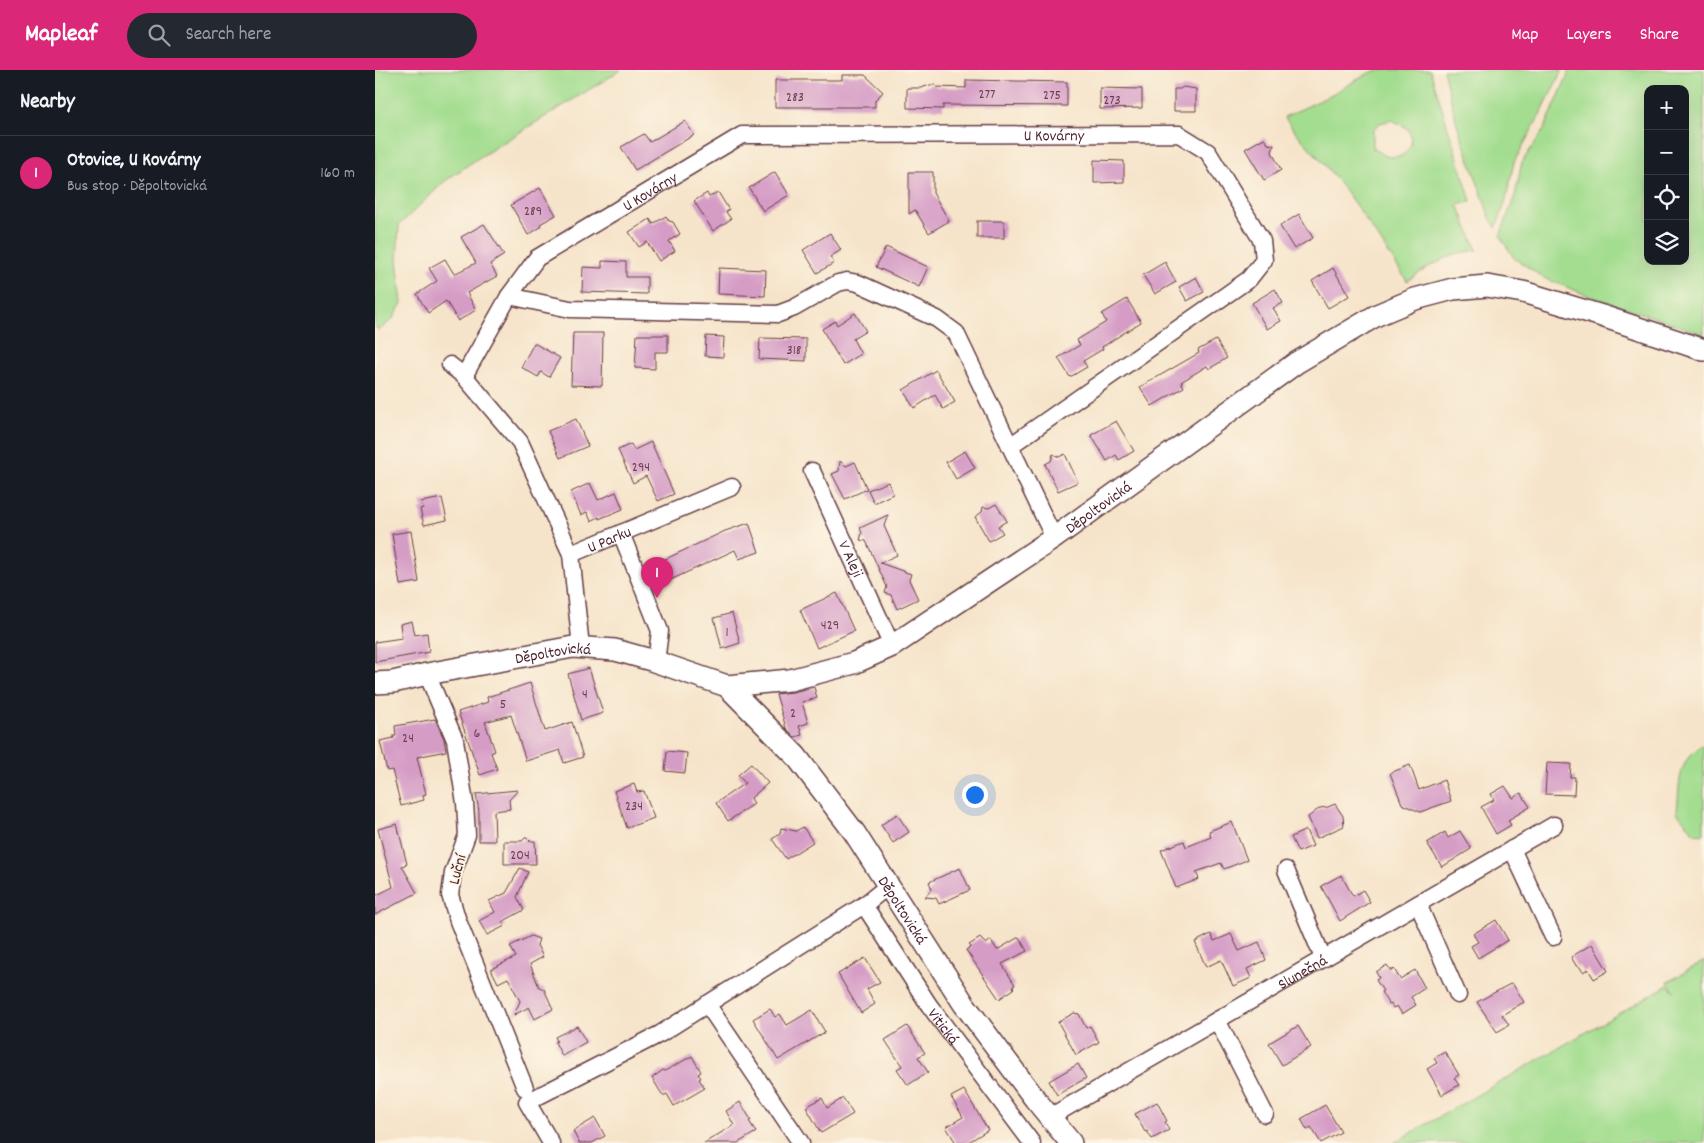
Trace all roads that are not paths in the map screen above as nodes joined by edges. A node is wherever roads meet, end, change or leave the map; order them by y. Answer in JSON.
{"nodes":[{"id":1,"x":509,"y":296,"type":"junction"},
{"id":2,"x":1704,"y":350,"type":"edge"},
{"id":3,"x":450,"y":365,"type":"dead end"},
{"id":4,"x":464,"y":376,"type":"junction"},
{"id":5,"x":1010,"y":446,"type":"junction"},
{"id":6,"x":812,"y":471,"type":"dead end"},
{"id":7,"x":732,"y":487,"type":"dead end"},
{"id":8,"x":621,"y":533,"type":"junction"},
{"id":9,"x":1054,"y":538,"type":"junction"},
{"id":10,"x":571,"y":554,"type":"junction"},
{"id":11,"x":892,"y":646,"type":"junction"},
{"id":12,"x":581,"y":647,"type":"junction"},
{"id":13,"x":656,"y":662,"type":"junction"},
{"id":14,"x":427,"y":674,"type":"junction"},
{"id":15,"x":375,"y":683,"type":"edge"},
{"id":16,"x":727,"y":686,"type":"junction"},
{"id":17,"x":1554,"y":825,"type":"dead end"},
{"id":18,"x":1512,"y":849,"type":"junction"},
{"id":19,"x":1286,"y":870,"type":"dead end"},
{"id":20,"x":888,"y":886,"type":"junction"},
{"id":21,"x":1418,"y":904,"type":"junction"},
{"id":22,"x":864,"y":905,"type":"junction"},
{"id":23,"x":1553,"y":937,"type":"dead end"},
{"id":24,"x":1323,"y":958,"type":"junction"},
{"id":25,"x":1458,"y":996,"type":"dead end"},
{"id":26,"x":707,"y":1004,"type":"junction"},
{"id":27,"x":1217,"y":1020,"type":"junction"},
{"id":28,"x":525,"y":1088,"type":"dead end"},
{"id":29,"x":1265,"y":1114,"type":"dead end"},
{"id":30,"x":1049,"y":1117,"type":"junction"},
{"id":31,"x":551,"y":1143,"type":"edge"},
{"id":32,"x":801,"y":1143,"type":"edge"},
{"id":33,"x":1032,"y":1143,"type":"edge"},
{"id":34,"x":1071,"y":1143,"type":"edge"}],
"edges":[{"from":1,"to":4,"type":"street","name":"U Kovárny"},
{"from":1,"to":5,"type":"street"},
{"from":1,"to":5,"type":"street","name":"U Kovárny"},
{"from":2,"to":9,"type":"street","name":"Děpoltovická"},
{"from":3,"to":4,"type":"street"},
{"from":4,"to":10,"type":"street"},
{"from":5,"to":9,"type":"street"},
{"from":6,"to":11,"type":"street","name":"V Aleji"},
{"from":7,"to":8,"type":"street","name":"U Parku"},
{"from":8,"to":10,"type":"street","name":"U Parku"},
{"from":8,"to":13,"type":"street"},
{"from":9,"to":11,"type":"street","name":"Děpoltovická"},
{"from":10,"to":12,"type":"street","name":"U Parku"},
{"from":11,"to":16,"type":"street","name":"Děpoltovická"},
{"from":12,"to":13,"type":"street","name":"Děpoltovická"},
{"from":12,"to":14,"type":"street","name":"Děpoltovická"},
{"from":13,"to":16,"type":"street","name":"Děpoltovická"},
{"from":14,"to":15,"type":"street","name":"Děpoltovická"},
{"from":14,"to":28,"type":"street","name":"Luční"},
{"from":16,"to":20,"type":"street","name":"Děpoltovická"},
{"from":17,"to":18,"type":"street","name":"Slunečná"},
{"from":18,"to":21,"type":"street","name":"Slunečná"},
{"from":18,"to":23,"type":"street"},
{"from":19,"to":24,"type":"street"},
{"from":20,"to":22,"type":"street"},
{"from":20,"to":30,"type":"street","name":"Děpoltovická"},
{"from":21,"to":24,"type":"street","name":"Slunečná"},
{"from":21,"to":25,"type":"street"},
{"from":22,"to":26,"type":"street"},
{"from":22,"to":33,"type":"street","name":"Vitická"},
{"from":24,"to":27,"type":"street","name":"Slunečná"},
{"from":26,"to":31,"type":"street"},
{"from":26,"to":32,"type":"street"},
{"from":27,"to":29,"type":"street"},
{"from":27,"to":30,"type":"street","name":"Slunečná"},
{"from":30,"to":34,"type":"street","name":"Děpoltovická"}]}
